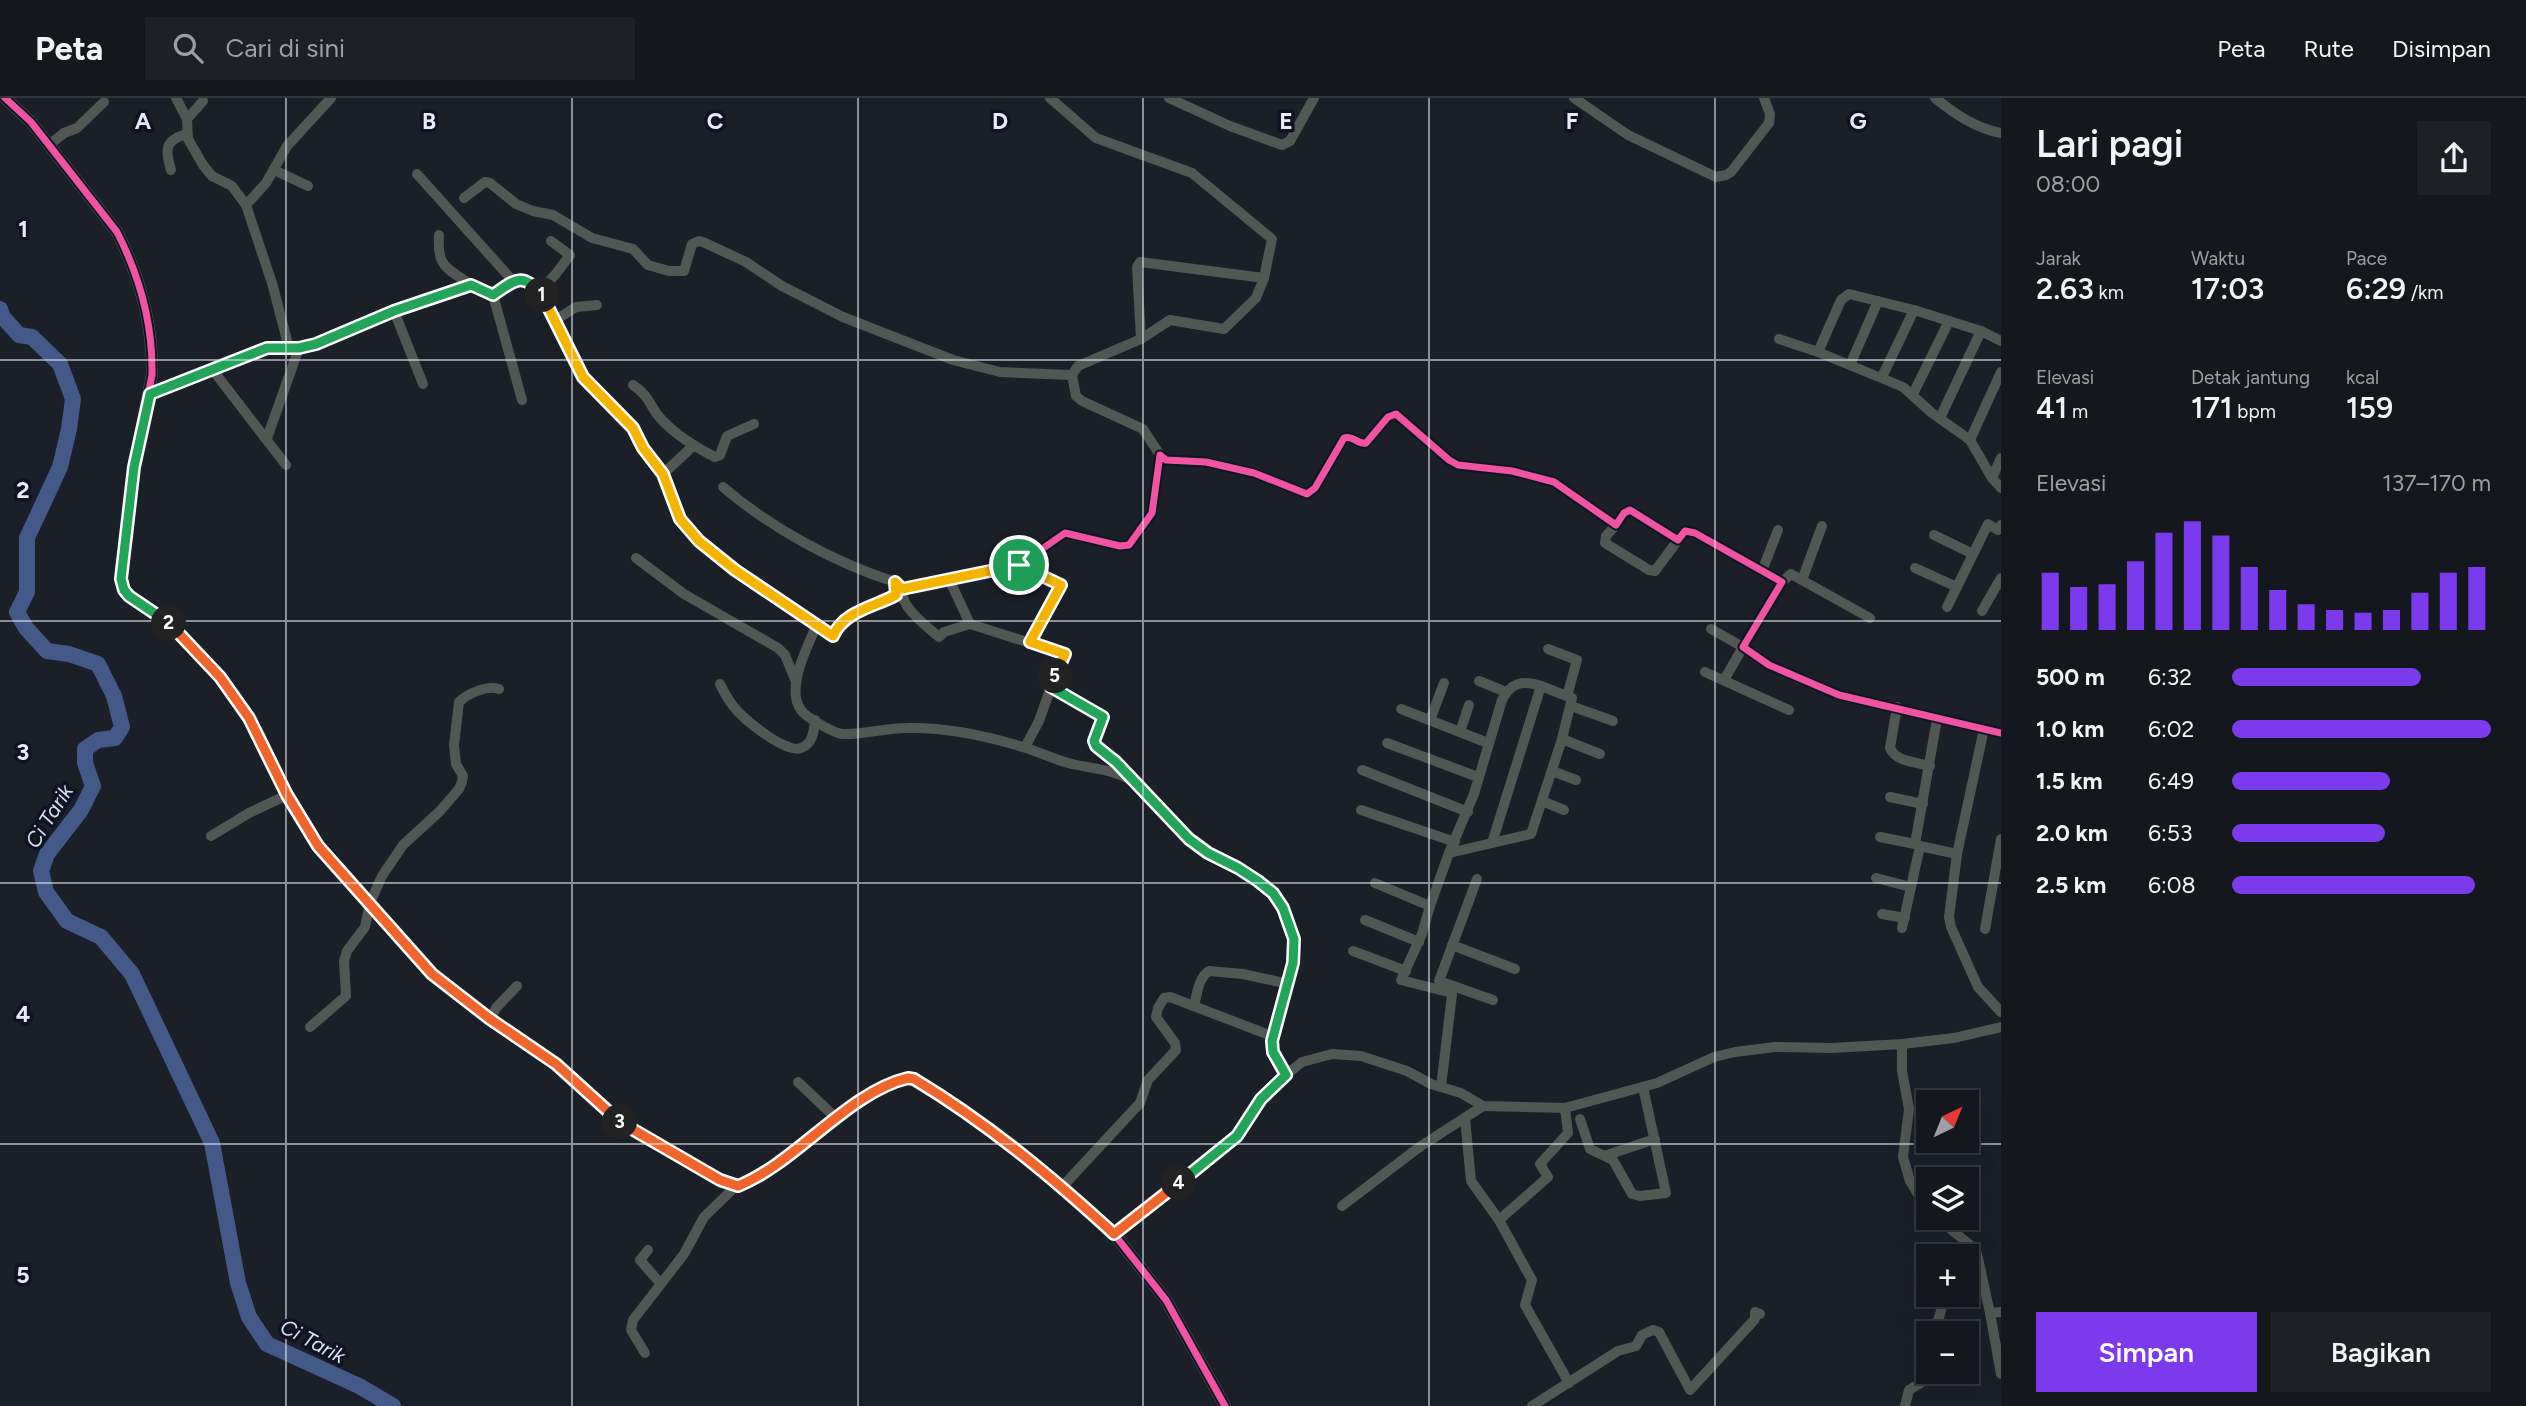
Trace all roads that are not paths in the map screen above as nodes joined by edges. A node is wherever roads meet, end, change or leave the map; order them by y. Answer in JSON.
{"nodes":[{"id":1,"x":5,"y":98,"type":"edge"},
{"id":2,"x":176,"y":98,"type":"edge"},
{"id":3,"x":331,"y":98,"type":"edge"},
{"id":4,"x":1050,"y":98,"type":"edge"},
{"id":5,"x":1169,"y":98,"type":"edge"},
{"id":6,"x":1314,"y":98,"type":"edge"},
{"id":7,"x":1574,"y":98,"type":"edge"},
{"id":8,"x":1764,"y":98,"type":"edge"},
{"id":9,"x":1935,"y":98,"type":"edge"},
{"id":10,"x":203,"y":101,"type":"dead end"},
{"id":11,"x":104,"y":102,"type":"dead end"},
{"id":12,"x":187,"y":119,"type":"junction"},
{"id":13,"x":2001,"y":133,"type":"edge"},
{"id":14,"x":184,"y":135,"type":"junction"},
{"id":15,"x":49,"y":145,"type":"junction"},
{"id":16,"x":171,"y":170,"type":"dead end"},
{"id":17,"x":274,"y":170,"type":"junction"},
{"id":18,"x":418,"y":174,"type":"dead end"},
{"id":19,"x":308,"y":186,"type":"dead end"},
{"id":20,"x":464,"y":198,"type":"dead end"},
{"id":21,"x":246,"y":205,"type":"junction"},
{"id":22,"x":439,"y":235,"type":"dead end"},
{"id":23,"x":551,"y":241,"type":"dead end"},
{"id":24,"x":1264,"y":278,"type":"junction"},
{"id":25,"x":513,"y":281,"type":"junction"},
{"id":26,"x":471,"y":285,"type":"junction"},
{"id":27,"x":539,"y":291,"type":"junction"},
{"id":28,"x":493,"y":295,"type":"junction"},
{"id":29,"x":1878,"y":301,"type":"junction"},
{"id":30,"x":597,"y":305,"type":"dead end"},
{"id":31,"x":1914,"y":310,"type":"junction"},
{"id":32,"x":394,"y":311,"type":"junction"},
{"id":33,"x":554,"y":321,"type":"junction"},
{"id":34,"x":1949,"y":321,"type":"junction"},
{"id":35,"x":1981,"y":331,"type":"junction"},
{"id":36,"x":1141,"y":339,"type":"junction"},
{"id":37,"x":1779,"y":339,"type":"dead end"},
{"id":38,"x":2001,"y":341,"type":"edge"},
{"id":39,"x":294,"y":348,"type":"junction"},
{"id":40,"x":1818,"y":352,"type":"junction"},
{"id":41,"x":1850,"y":365,"type":"junction"},
{"id":42,"x":212,"y":369,"type":"junction"},
{"id":43,"x":2001,"y":372,"type":"edge"},
{"id":44,"x":1072,"y":375,"type":"junction"},
{"id":45,"x":1882,"y":377,"type":"junction"},
{"id":46,"x":424,"y":384,"type":"dead end"},
{"id":47,"x":633,"y":385,"type":"dead end"},
{"id":48,"x":150,"y":394,"type":"junction"},
{"id":49,"x":1913,"y":394,"type":"junction"},
{"id":50,"x":522,"y":400,"type":"dead end"},
{"id":51,"x":1940,"y":418,"type":"junction"},
{"id":52,"x":754,"y":424,"type":"dead end"},
{"id":53,"x":262,"y":433,"type":"junction"},
{"id":54,"x":1970,"y":440,"type":"junction"},
{"id":55,"x":693,"y":446,"type":"junction"},
{"id":56,"x":1160,"y":455,"type":"junction"},
{"id":57,"x":2001,"y":458,"type":"edge"},
{"id":58,"x":286,"y":465,"type":"dead end"},
{"id":59,"x":663,"y":474,"type":"junction"},
{"id":60,"x":1992,"y":478,"type":"junction"},
{"id":61,"x":723,"y":487,"type":"dead end"},
{"id":62,"x":2001,"y":488,"type":"edge"},
{"id":63,"x":1616,"y":525,"type":"junction"},
{"id":64,"x":1822,"y":526,"type":"dead end"},
{"id":65,"x":2000,"y":529,"type":"edge"},
{"id":66,"x":1778,"y":530,"type":"dead end"},
{"id":67,"x":1934,"y":535,"type":"dead end"},
{"id":68,"x":1678,"y":540,"type":"junction"},
{"id":69,"x":1973,"y":554,"type":"junction"},
{"id":70,"x":636,"y":558,"type":"dead end"},
{"id":71,"x":1019,"y":565,"type":"junction"},
{"id":72,"x":1916,"y":568,"type":"dead end"},
{"id":73,"x":1762,"y":571,"type":"junction"},
{"id":74,"x":2001,"y":578,"type":"edge"},
{"id":75,"x":949,"y":579,"type":"junction"},
{"id":76,"x":1802,"y":580,"type":"junction"},
{"id":77,"x":1782,"y":582,"type":"junction"},
{"id":78,"x":898,"y":585,"type":"junction"},
{"id":79,"x":1956,"y":587,"type":"junction"},
{"id":80,"x":1947,"y":607,"type":"dead end"},
{"id":81,"x":1982,"y":611,"type":"dead end"},
{"id":82,"x":1870,"y":618,"type":"dead end"},
{"id":83,"x":817,"y":624,"type":"junction"},
{"id":84,"x":970,"y":624,"type":"junction"},
{"id":85,"x":1711,"y":629,"type":"dead end"},
{"id":86,"x":1030,"y":642,"type":"junction"},
{"id":87,"x":1743,"y":647,"type":"junction"},
{"id":88,"x":1548,"y":649,"type":"dead end"},
{"id":89,"x":1705,"y":672,"type":"dead end"},
{"id":90,"x":795,"y":679,"type":"junction"},
{"id":91,"x":1724,"y":680,"type":"junction"},
{"id":92,"x":1479,"y":681,"type":"dead end"},
{"id":93,"x":1444,"y":683,"type":"dead end"},
{"id":94,"x":720,"y":684,"type":"dead end"},
{"id":95,"x":1541,"y":686,"type":"junction"},
{"id":96,"x":1051,"y":687,"type":"junction"},
{"id":97,"x":499,"y":689,"type":"dead end"},
{"id":98,"x":1506,"y":692,"type":"junction"},
{"id":99,"x":1569,"y":701,"type":"junction"},
{"id":100,"x":1469,"y":705,"type":"dead end"},
{"id":101,"x":1897,"y":707,"type":"junction"},
{"id":102,"x":1401,"y":709,"type":"dead end"},
{"id":103,"x":1789,"y":710,"type":"dead end"},
{"id":104,"x":1937,"y":719,"type":"junction"},
{"id":105,"x":815,"y":720,"type":"junction"},
{"id":106,"x":1430,"y":720,"type":"junction"},
{"id":107,"x":1613,"y":721,"type":"dead end"},
{"id":108,"x":1984,"y":730,"type":"junction"},
{"id":109,"x":1460,"y":732,"type":"junction"},
{"id":110,"x":2001,"y":733,"type":"edge"},
{"id":111,"x":1562,"y":739,"type":"junction"},
{"id":112,"x":1387,"y":743,"type":"dead end"},
{"id":113,"x":1488,"y":743,"type":"junction"},
{"id":114,"x":1025,"y":747,"type":"junction"},
{"id":115,"x":1600,"y":754,"type":"dead end"},
{"id":116,"x":1930,"y":766,"type":"junction"},
{"id":117,"x":1362,"y":771,"type":"dead end"},
{"id":118,"x":1552,"y":771,"type":"junction"},
{"id":119,"x":1478,"y":777,"type":"junction"},
{"id":120,"x":1576,"y":780,"type":"dead end"},
{"id":121,"x":1133,"y":781,"type":"junction"},
{"id":122,"x":287,"y":795,"type":"junction"},
{"id":123,"x":1890,"y":797,"type":"dead end"},
{"id":124,"x":1542,"y":801,"type":"junction"},
{"id":125,"x":1923,"y":804,"type":"junction"},
{"id":126,"x":1361,"y":810,"type":"dead end"},
{"id":127,"x":1564,"y":810,"type":"dead end"},
{"id":128,"x":1468,"y":812,"type":"junction"},
{"id":129,"x":211,"y":836,"type":"dead end"},
{"id":130,"x":1880,"y":838,"type":"dead end"},
{"id":131,"x":2001,"y":839,"type":"edge"},
{"id":132,"x":1455,"y":842,"type":"junction"},
{"id":133,"x":1492,"y":843,"type":"junction"},
{"id":134,"x":1918,"y":845,"type":"junction"},
{"id":135,"x":1448,"y":853,"type":"junction"},
{"id":136,"x":1957,"y":854,"type":"junction"},
{"id":137,"x":1999,"y":865,"type":"edge"},
{"id":138,"x":1477,"y":878,"type":"dead end"},
{"id":139,"x":1876,"y":878,"type":"dead end"},
{"id":140,"x":1375,"y":883,"type":"dead end"},
{"id":141,"x":1911,"y":887,"type":"junction"},
{"id":142,"x":370,"y":903,"type":"junction"},
{"id":143,"x":1430,"y":906,"type":"junction"},
{"id":144,"x":1882,"y":914,"type":"dead end"},
{"id":145,"x":1365,"y":920,"type":"dead end"},
{"id":146,"x":1985,"y":929,"type":"dead end"},
{"id":147,"x":1419,"y":942,"type":"junction"},
{"id":148,"x":1452,"y":945,"type":"junction"},
{"id":149,"x":1353,"y":951,"type":"dead end"},
{"id":150,"x":1515,"y":969,"type":"dead end"},
{"id":151,"x":1406,"y":971,"type":"junction"},
{"id":152,"x":1289,"y":984,"type":"junction"},
{"id":153,"x":517,"y":986,"type":"dead end"},
{"id":154,"x":1453,"y":989,"type":"junction"},
{"id":155,"x":1493,"y":1000,"type":"dead end"},
{"id":156,"x":1194,"y":1006,"type":"junction"},
{"id":157,"x":2001,"y":1012,"type":"edge"},
{"id":158,"x":490,"y":1019,"type":"junction"},
{"id":159,"x":310,"y":1027,"type":"dead end"},
{"id":160,"x":2001,"y":1027,"type":"edge"},
{"id":161,"x":1272,"y":1036,"type":"junction"},
{"id":162,"x":1902,"y":1044,"type":"junction"},
{"id":163,"x":1286,"y":1075,"type":"junction"},
{"id":164,"x":798,"y":1082,"type":"dead end"},
{"id":165,"x":1441,"y":1087,"type":"junction"},
{"id":166,"x":1643,"y":1087,"type":"junction"},
{"id":167,"x":1483,"y":1106,"type":"junction"},
{"id":168,"x":1566,"y":1108,"type":"junction"},
{"id":169,"x":1465,"y":1118,"type":"junction"},
{"id":170,"x":837,"y":1119,"type":"junction"},
{"id":171,"x":1580,"y":1119,"type":"dead end"},
{"id":172,"x":1655,"y":1139,"type":"junction"},
{"id":173,"x":1606,"y":1155,"type":"junction"},
{"id":174,"x":735,"y":1187,"type":"junction"},
{"id":175,"x":1062,"y":1187,"type":"junction"},
{"id":176,"x":1916,"y":1192,"type":"edge"},
{"id":177,"x":1342,"y":1206,"type":"dead end"},
{"id":178,"x":1499,"y":1220,"type":"junction"},
{"id":179,"x":1952,"y":1230,"type":"edge"},
{"id":180,"x":1114,"y":1234,"type":"junction"},
{"id":181,"x":648,"y":1250,"type":"dead end"},
{"id":182,"x":1981,"y":1272,"type":"joint"},
{"id":183,"x":660,"y":1283,"type":"junction"},
{"id":184,"x":1995,"y":1312,"type":"edge"},
{"id":185,"x":1760,"y":1314,"type":"dead end"},
{"id":186,"x":645,"y":1353,"type":"dead end"},
{"id":187,"x":2001,"y":1374,"type":"edge"},
{"id":188,"x":1569,"y":1382,"type":"junction"},
{"id":189,"x":1919,"y":1384,"type":"edge"},
{"id":190,"x":1225,"y":1406,"type":"edge"},
{"id":191,"x":1532,"y":1406,"type":"edge"},
{"id":192,"x":1905,"y":1406,"type":"edge"}],
"edges":[{"from":1,"to":15,"type":"street"},
{"from":2,"to":12,"type":"street"},
{"from":3,"to":17,"type":"street"},
{"from":4,"to":24,"type":"street"},
{"from":5,"to":6,"type":"street"},
{"from":7,"to":8,"type":"street"},
{"from":9,"to":13,"type":"street"},
{"from":10,"to":12,"type":"street"},
{"from":11,"to":15,"type":"street"},
{"from":12,"to":14,"type":"street"},
{"from":14,"to":16,"type":"street"},
{"from":14,"to":21,"type":"street"},
{"from":15,"to":48,"type":"street"},
{"from":17,"to":19,"type":"street"},
{"from":17,"to":21,"type":"street"},
{"from":18,"to":25,"type":"street"},
{"from":20,"to":44,"type":"street"},
{"from":21,"to":39,"type":"street"},
{"from":22,"to":26,"type":"street"},
{"from":23,"to":27,"type":"street"},
{"from":24,"to":36,"type":"street"},
{"from":24,"to":36,"type":"street"},
{"from":25,"to":27,"type":"street"},
{"from":25,"to":28,"type":"street"},
{"from":26,"to":28,"type":"street"},
{"from":26,"to":32,"type":"street"},
{"from":27,"to":33,"type":"street"},
{"from":28,"to":50,"type":"street"},
{"from":29,"to":31,"type":"street"},
{"from":29,"to":40,"type":"street"},
{"from":29,"to":41,"type":"street"},
{"from":30,"to":33,"type":"street"},
{"from":31,"to":34,"type":"street"},
{"from":31,"to":45,"type":"street"},
{"from":32,"to":39,"type":"street"},
{"from":32,"to":46,"type":"street"},
{"from":33,"to":59,"type":"street"},
{"from":34,"to":35,"type":"street"},
{"from":34,"to":49,"type":"street"},
{"from":35,"to":38,"type":"street"},
{"from":35,"to":51,"type":"street"},
{"from":36,"to":44,"type":"street"},
{"from":37,"to":40,"type":"street"},
{"from":39,"to":42,"type":"street"},
{"from":39,"to":53,"type":"street"},
{"from":40,"to":41,"type":"street"},
{"from":41,"to":45,"type":"street"},
{"from":42,"to":48,"type":"street"},
{"from":42,"to":53,"type":"street"},
{"from":43,"to":54,"type":"street"},
{"from":44,"to":56,"type":"street"},
{"from":45,"to":49,"type":"street"},
{"from":47,"to":55,"type":"street"},
{"from":48,"to":122,"type":"street"},
{"from":49,"to":51,"type":"street"},
{"from":51,"to":54,"type":"street"},
{"from":52,"to":55,"type":"street"},
{"from":53,"to":58,"type":"street"},
{"from":54,"to":60,"type":"street"},
{"from":55,"to":59,"type":"street"},
{"from":56,"to":63,"type":"street"},
{"from":56,"to":71,"type":"street"},
{"from":57,"to":60,"type":"street"},
{"from":59,"to":83,"type":"street"},
{"from":60,"to":62,"type":"street"},
{"from":61,"to":78,"type":"street"},
{"from":63,"to":68,"type":"street"},
{"from":63,"to":68,"type":"street"},
{"from":64,"to":76,"type":"street"},
{"from":65,"to":69,"type":"street"},
{"from":66,"to":73,"type":"street"},
{"from":67,"to":69,"type":"street"},
{"from":68,"to":73,"type":"street"},
{"from":69,"to":79,"type":"street"},
{"from":70,"to":90,"type":"street"},
{"from":71,"to":75,"type":"street"},
{"from":71,"to":86,"type":"street"},
{"from":72,"to":79,"type":"street"},
{"from":73,"to":77,"type":"street"},
{"from":74,"to":81,"type":"street"},
{"from":75,"to":78,"type":"street"},
{"from":75,"to":84,"type":"street"},
{"from":76,"to":77,"type":"street"},
{"from":76,"to":82,"type":"street"},
{"from":77,"to":87,"type":"street"},
{"from":78,"to":83,"type":"street"},
{"from":78,"to":84,"type":"street"},
{"from":79,"to":80,"type":"street"},
{"from":83,"to":90,"type":"street"},
{"from":84,"to":86,"type":"street"},
{"from":85,"to":87,"type":"street"},
{"from":86,"to":96,"type":"street"},
{"from":87,"to":91,"type":"street"},
{"from":87,"to":101,"type":"street"},
{"from":88,"to":99,"type":"street"},
{"from":89,"to":91,"type":"street"},
{"from":90,"to":105,"type":"street"},
{"from":91,"to":103,"type":"street"},
{"from":92,"to":98,"type":"street"},
{"from":93,"to":106,"type":"street"},
{"from":94,"to":105,"type":"street"},
{"from":95,"to":98,"type":"street"},
{"from":95,"to":99,"type":"street"},
{"from":95,"to":133,"type":"street"},
{"from":96,"to":114,"type":"street"},
{"from":96,"to":121,"type":"street"},
{"from":97,"to":142,"type":"street"},
{"from":98,"to":113,"type":"street"},
{"from":99,"to":107,"type":"street"},
{"from":99,"to":111,"type":"street"},
{"from":100,"to":109,"type":"street"},
{"from":101,"to":104,"type":"street"},
{"from":101,"to":116,"type":"street"},
{"from":102,"to":106,"type":"street"},
{"from":104,"to":108,"type":"street"},
{"from":104,"to":116,"type":"street"},
{"from":105,"to":114,"type":"street"},
{"from":106,"to":109,"type":"street"},
{"from":108,"to":110,"type":"street"},
{"from":108,"to":136,"type":"street"},
{"from":109,"to":113,"type":"street"},
{"from":111,"to":115,"type":"street"},
{"from":111,"to":118,"type":"street"},
{"from":112,"to":119,"type":"street"},
{"from":113,"to":119,"type":"street"},
{"from":114,"to":121,"type":"street"},
{"from":116,"to":125,"type":"street"},
{"from":117,"to":128,"type":"street"},
{"from":118,"to":120,"type":"street"},
{"from":118,"to":124,"type":"street"},
{"from":119,"to":128,"type":"street"},
{"from":121,"to":152,"type":"street"},
{"from":122,"to":129,"type":"street"},
{"from":122,"to":142,"type":"street"},
{"from":123,"to":125,"type":"street"},
{"from":124,"to":127,"type":"street"},
{"from":124,"to":133,"type":"street"},
{"from":125,"to":134,"type":"street"},
{"from":126,"to":132,"type":"street"},
{"from":128,"to":132,"type":"street"},
{"from":130,"to":134,"type":"street"},
{"from":131,"to":137,"type":"street"},
{"from":132,"to":135,"type":"street"},
{"from":133,"to":135,"type":"street"},
{"from":134,"to":136,"type":"street"},
{"from":134,"to":141,"type":"street"},
{"from":135,"to":143,"type":"street"},
{"from":136,"to":157,"type":"street"},
{"from":137,"to":146,"type":"street"},
{"from":138,"to":148,"type":"street"},
{"from":139,"to":141,"type":"street"},
{"from":140,"to":143,"type":"street"},
{"from":141,"to":144,"type":"street"},
{"from":142,"to":158,"type":"street"},
{"from":142,"to":159,"type":"street"},
{"from":143,"to":147,"type":"street"},
{"from":145,"to":147,"type":"street"},
{"from":147,"to":151,"type":"street"},
{"from":148,"to":150,"type":"street"},
{"from":148,"to":154,"type":"street"},
{"from":149,"to":151,"type":"street"},
{"from":151,"to":154,"type":"street"},
{"from":152,"to":156,"type":"street"},
{"from":152,"to":161,"type":"street"},
{"from":153,"to":158,"type":"street"},
{"from":154,"to":155,"type":"street"},
{"from":154,"to":165,"type":"street"},
{"from":156,"to":161,"type":"street"},
{"from":156,"to":175,"type":"street"},
{"from":158,"to":174,"type":"street"},
{"from":160,"to":162,"type":"street"},
{"from":161,"to":163,"type":"street"},
{"from":162,"to":166,"type":"street"},
{"from":162,"to":176,"type":"street"},
{"from":163,"to":165,"type":"street"},
{"from":163,"to":180,"type":"street"},
{"from":164,"to":170,"type":"street"},
{"from":165,"to":167,"type":"street"},
{"from":166,"to":168,"type":"street"},
{"from":166,"to":172,"type":"street"},
{"from":167,"to":168,"type":"street"},
{"from":167,"to":169,"type":"street"},
{"from":168,"to":178,"type":"street"},
{"from":169,"to":177,"type":"street"},
{"from":169,"to":178,"type":"street"},
{"from":170,"to":174,"type":"street"},
{"from":170,"to":175,"type":"street"},
{"from":171,"to":173,"type":"street"},
{"from":172,"to":173,"type":"street"},
{"from":172,"to":173,"type":"street"},
{"from":174,"to":183,"type":"street"},
{"from":175,"to":180,"type":"street"},
{"from":178,"to":188,"type":"street"},
{"from":179,"to":182,"type":"street"},
{"from":180,"to":190,"type":"street"},
{"from":181,"to":183,"type":"street"},
{"from":182,"to":184,"type":"street"},
{"from":183,"to":186,"type":"street"},
{"from":184,"to":187,"type":"street"},
{"from":185,"to":188,"type":"street"},
{"from":188,"to":191,"type":"street"},
{"from":189,"to":192,"type":"street"}]}
